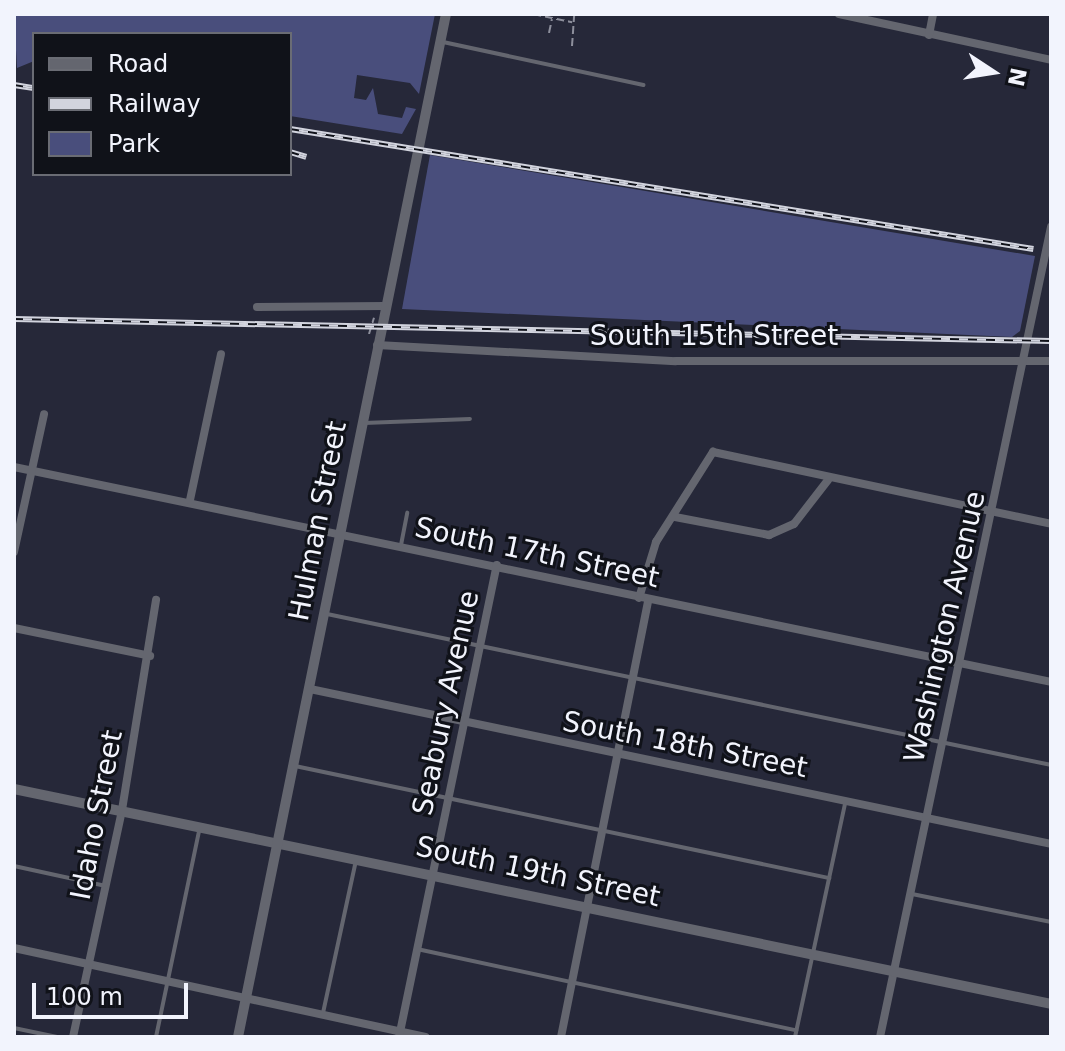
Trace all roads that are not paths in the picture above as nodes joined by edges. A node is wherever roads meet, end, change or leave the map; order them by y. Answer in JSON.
{"nodes":[{"id":1,"x":446,"y":14,"type":"edge"},
{"id":2,"x":839,"y":14,"type":"edge"},
{"id":3,"x":933,"y":14,"type":"edge"},
{"id":4,"x":929,"y":35,"type":"junction"},
{"id":5,"x":440,"y":41,"type":"junction"},
{"id":6,"x":1051,"y":60,"type":"edge"},
{"id":7,"x":643,"y":85,"type":"dead end"},
{"id":8,"x":1051,"y":227,"type":"edge"},
{"id":9,"x":1050,"y":238,"type":"edge"},
{"id":10,"x":385,"y":306,"type":"junction"},
{"id":11,"x":257,"y":307,"type":"dead end"},
{"id":12,"x":377,"y":345,"type":"junction"},
{"id":13,"x":221,"y":354,"type":"dead end"},
{"id":14,"x":1024,"y":357,"type":"junction"},
{"id":15,"x":1051,"y":361,"type":"edge"},
{"id":16,"x":44,"y":414,"type":"dead end"},
{"id":17,"x":470,"y":419,"type":"dead end"},
{"id":18,"x":362,"y":422,"type":"junction"},
{"id":19,"x":14,"y":467,"type":"edge"},
{"id":20,"x":32,"y":471,"type":"junction"},
{"id":21,"x":828,"y":480,"type":"junction"},
{"id":22,"x":190,"y":500,"type":"junction"},
{"id":23,"x":994,"y":512,"type":"junction"},
{"id":24,"x":407,"y":513,"type":"dead end"},
{"id":25,"x":675,"y":517,"type":"junction"},
{"id":26,"x":1051,"y":524,"type":"edge"},
{"id":27,"x":340,"y":532,"type":"junction"},
{"id":28,"x":401,"y":545,"type":"junction"},
{"id":29,"x":14,"y":552,"type":"edge"},
{"id":30,"x":497,"y":565,"type":"junction"},
{"id":31,"x":644,"y":599,"type":"junction"},
{"id":32,"x":156,"y":600,"type":"dead end"},
{"id":33,"x":324,"y":614,"type":"junction"},
{"id":34,"x":14,"y":628,"type":"edge"},
{"id":35,"x":480,"y":643,"type":"junction"},
{"id":36,"x":150,"y":656,"type":"junction"},
{"id":37,"x":957,"y":664,"type":"junction"},
{"id":38,"x":633,"y":677,"type":"junction"},
{"id":39,"x":1051,"y":682,"type":"edge"},
{"id":40,"x":310,"y":689,"type":"junction"},
{"id":41,"x":463,"y":724,"type":"junction"},
{"id":42,"x":941,"y":741,"type":"junction"},
{"id":43,"x":618,"y":752,"type":"junction"},
{"id":44,"x":1051,"y":765,"type":"edge"},
{"id":45,"x":294,"y":766,"type":"junction"},
{"id":46,"x":14,"y":789,"type":"edge"},
{"id":47,"x":449,"y":796,"type":"junction"},
{"id":48,"x":845,"y":800,"type":"junction"},
{"id":49,"x":122,"y":810,"type":"junction"},
{"id":50,"x":925,"y":817,"type":"junction"},
{"id":51,"x":201,"y":825,"type":"junction"},
{"id":52,"x":602,"y":828,"type":"junction"},
{"id":53,"x":279,"y":840,"type":"junction"},
{"id":54,"x":1051,"y":844,"type":"edge"},
{"id":55,"x":356,"y":858,"type":"junction"},
{"id":56,"x":14,"y":866,"type":"edge"},
{"id":57,"x":434,"y":875,"type":"junction"},
{"id":58,"x":829,"y":878,"type":"junction"},
{"id":59,"x":106,"y":886,"type":"junction"},
{"id":60,"x":909,"y":894,"type":"junction"},
{"id":61,"x":585,"y":908,"type":"junction"},
{"id":62,"x":1051,"y":922,"type":"edge"},
{"id":63,"x":14,"y":948,"type":"edge"},
{"id":64,"x":417,"y":949,"type":"junction"},
{"id":65,"x":812,"y":954,"type":"junction"},
{"id":66,"x":90,"y":964,"type":"junction"},
{"id":67,"x":894,"y":971,"type":"junction"},
{"id":68,"x":168,"y":980,"type":"junction"},
{"id":69,"x":571,"y":984,"type":"junction"},
{"id":70,"x":247,"y":997,"type":"junction"},
{"id":71,"x":1050,"y":1000,"type":"edge"},
{"id":72,"x":323,"y":1013,"type":"junction"},
{"id":73,"x":14,"y":1028,"type":"edge"},
{"id":74,"x":796,"y":1030,"type":"junction"},
{"id":75,"x":399,"y":1035,"type":"edge"},
{"id":76,"x":57,"y":1037,"type":"edge"},
{"id":77,"x":73,"y":1037,"type":"edge"},
{"id":78,"x":156,"y":1037,"type":"edge"},
{"id":79,"x":238,"y":1037,"type":"edge"},
{"id":80,"x":425,"y":1037,"type":"edge"},
{"id":81,"x":561,"y":1037,"type":"edge"},
{"id":82,"x":795,"y":1037,"type":"edge"},
{"id":83,"x":880,"y":1037,"type":"edge"}],
"edges":[{"from":1,"to":5,"type":"street","name":"Hulman Street"},
{"from":2,"to":4,"type":"street"},
{"from":3,"to":4,"type":"street"},
{"from":4,"to":6,"type":"street"},
{"from":5,"to":7,"type":"lane"},
{"from":5,"to":10,"type":"street","name":"Hulman Street"},
{"from":8,"to":9,"type":"street","name":"Washington Avenue"},
{"from":9,"to":14,"type":"street","name":"Washington Avenue"},
{"from":10,"to":11,"type":"street"},
{"from":10,"to":12,"type":"street","name":"Hulman Street"},
{"from":12,"to":14,"type":"street","name":"South 15th Street"},
{"from":12,"to":18,"type":"street","name":"Hulman Street"},
{"from":13,"to":22,"type":"street"},
{"from":14,"to":15,"type":"street","name":"South 15th Street"},
{"from":14,"to":23,"type":"street","name":"Washington Avenue"},
{"from":16,"to":20,"type":"street"},
{"from":17,"to":18,"type":"lane"},
{"from":18,"to":27,"type":"street","name":"Hulman Street"},
{"from":19,"to":20,"type":"street","name":"South 17th Street"},
{"from":20,"to":22,"type":"street","name":"South 17th Street"},
{"from":20,"to":29,"type":"street"},
{"from":21,"to":23,"type":"street"},
{"from":21,"to":25,"type":"street"},
{"from":21,"to":25,"type":"street"},
{"from":22,"to":27,"type":"street","name":"South 17th Street"},
{"from":23,"to":26,"type":"street"},
{"from":23,"to":37,"type":"street","name":"Washington Avenue"},
{"from":24,"to":28,"type":"lane"},
{"from":25,"to":31,"type":"street"},
{"from":27,"to":28,"type":"street","name":"South 17th Street"},
{"from":27,"to":33,"type":"street","name":"Hulman Street"},
{"from":28,"to":30,"type":"street","name":"South 17th Street"},
{"from":30,"to":31,"type":"street","name":"South 17th Street"},
{"from":30,"to":35,"type":"street","name":"Seabury Avenue"},
{"from":31,"to":37,"type":"street","name":"South 17th Street"},
{"from":31,"to":38,"type":"street"},
{"from":32,"to":36,"type":"street","name":"Idaho Street"},
{"from":33,"to":35,"type":"lane"},
{"from":33,"to":40,"type":"street","name":"Hulman Street"},
{"from":34,"to":36,"type":"street"},
{"from":35,"to":38,"type":"lane"},
{"from":35,"to":41,"type":"street","name":"Seabury Avenue"},
{"from":36,"to":49,"type":"street","name":"Idaho Street"},
{"from":37,"to":39,"type":"street","name":"South 17th Street"},
{"from":37,"to":42,"type":"street","name":"Washington Avenue"},
{"from":38,"to":42,"type":"lane"},
{"from":38,"to":43,"type":"street"},
{"from":40,"to":41,"type":"street","name":"South 18th Street"},
{"from":40,"to":45,"type":"street","name":"Hulman Street"},
{"from":41,"to":43,"type":"street","name":"South 18th Street"},
{"from":41,"to":47,"type":"street","name":"Seabury Avenue"},
{"from":42,"to":44,"type":"lane"},
{"from":42,"to":50,"type":"street","name":"Washington Avenue"},
{"from":43,"to":48,"type":"street","name":"South 18th Street"},
{"from":43,"to":52,"type":"street"},
{"from":45,"to":47,"type":"lane"},
{"from":45,"to":53,"type":"street","name":"Hulman Street"},
{"from":46,"to":49,"type":"street","name":"South 19th Street"},
{"from":47,"to":52,"type":"lane"},
{"from":47,"to":57,"type":"street","name":"Seabury Avenue"},
{"from":48,"to":50,"type":"street","name":"South 18th Street"},
{"from":48,"to":58,"type":"lane"},
{"from":49,"to":51,"type":"street","name":"South 19th Street"},
{"from":49,"to":59,"type":"street","name":"Idaho Street"},
{"from":50,"to":54,"type":"street","name":"South 18th Street"},
{"from":50,"to":60,"type":"street","name":"Washington Avenue"},
{"from":51,"to":53,"type":"street","name":"South 19th Street"},
{"from":51,"to":68,"type":"lane"},
{"from":52,"to":58,"type":"lane"},
{"from":52,"to":61,"type":"street"},
{"from":53,"to":55,"type":"street","name":"South 19th Street"},
{"from":53,"to":70,"type":"street","name":"Hulman Street"},
{"from":55,"to":57,"type":"street","name":"South 19th Street"},
{"from":55,"to":72,"type":"lane"},
{"from":56,"to":59,"type":"lane"},
{"from":57,"to":61,"type":"street","name":"South 19th Street"},
{"from":57,"to":64,"type":"street","name":"Seabury Avenue"},
{"from":58,"to":65,"type":"lane"},
{"from":59,"to":66,"type":"street","name":"Idaho Street"},
{"from":60,"to":62,"type":"lane"},
{"from":60,"to":67,"type":"street","name":"Washington Avenue"},
{"from":61,"to":65,"type":"street","name":"South 19th Street"},
{"from":61,"to":69,"type":"street"},
{"from":63,"to":66,"type":"street"},
{"from":64,"to":69,"type":"lane"},
{"from":64,"to":75,"type":"street","name":"Seabury Avenue"},
{"from":65,"to":67,"type":"street","name":"South 19th Street"},
{"from":65,"to":74,"type":"lane"},
{"from":66,"to":68,"type":"street"},
{"from":66,"to":77,"type":"street","name":"Idaho Street"},
{"from":67,"to":71,"type":"street","name":"South 19th Street"},
{"from":67,"to":83,"type":"street","name":"Washington Avenue"},
{"from":68,"to":70,"type":"street"},
{"from":68,"to":78,"type":"lane"},
{"from":69,"to":74,"type":"lane"},
{"from":69,"to":81,"type":"street"},
{"from":70,"to":72,"type":"street"},
{"from":70,"to":79,"type":"street","name":"Hulman Street"},
{"from":72,"to":75,"type":"street"},
{"from":73,"to":76,"type":"lane"},
{"from":74,"to":82,"type":"lane"},
{"from":75,"to":80,"type":"street"}]}
